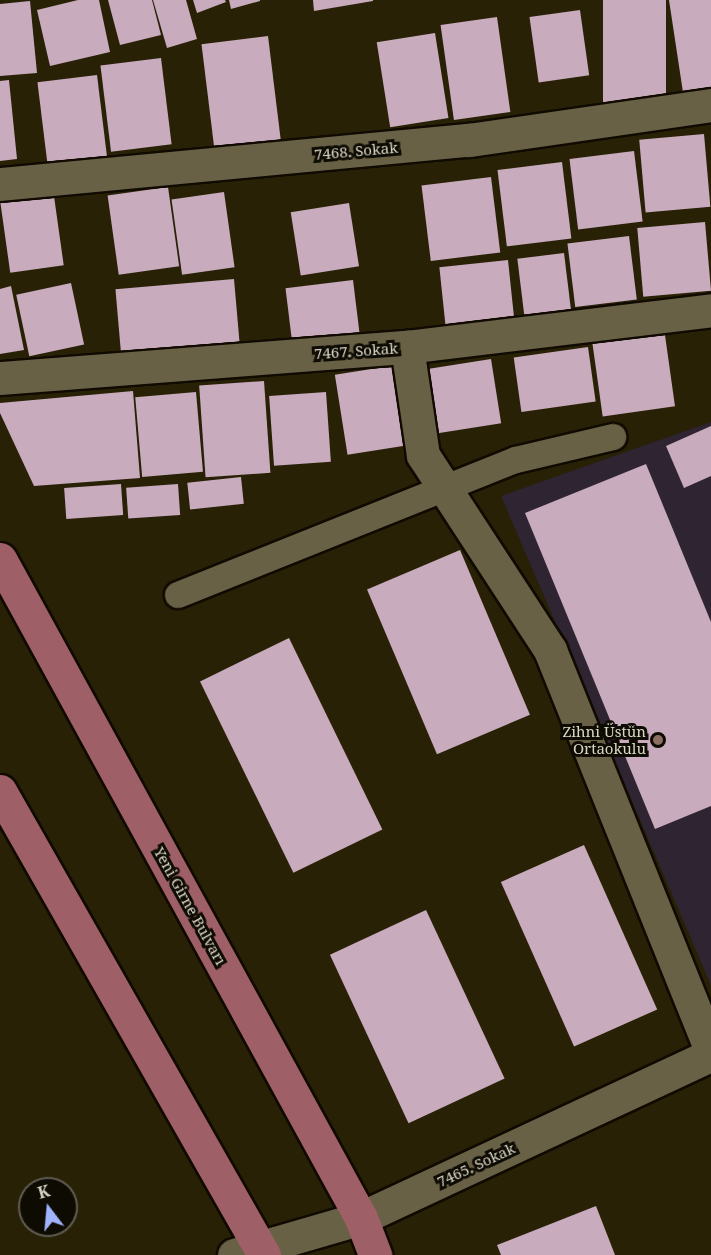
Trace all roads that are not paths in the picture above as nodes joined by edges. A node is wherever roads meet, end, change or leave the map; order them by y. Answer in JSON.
{"nodes":[{"id":1,"x":711,"y":105,"type":"edge"},
{"id":2,"x":0,"y":184,"type":"edge"},
{"id":3,"x":711,"y":310,"type":"edge"},
{"id":4,"x":407,"y":347,"type":"junction"},
{"id":5,"x":0,"y":378,"type":"edge"},
{"id":6,"x":613,"y":437,"type":"dead end"},
{"id":7,"x":445,"y":488,"type":"junction"},
{"id":8,"x":0,"y":559,"type":"edge"},
{"id":9,"x":178,"y":595,"type":"dead end"},
{"id":10,"x":0,"y":791,"type":"edge"},
{"id":11,"x":711,"y":1053,"type":"edge"},
{"id":12,"x":361,"y":1218,"type":"junction"},
{"id":13,"x":253,"y":1252,"type":"edge"},
{"id":14,"x":375,"y":1255,"type":"edge"}],
"edges":[{"from":1,"to":2,"type":"street","name":"7468. Sokak"},
{"from":3,"to":4,"type":"street","name":"7467. Sokak"},
{"from":4,"to":5,"type":"street","name":"7467. Sokak"},
{"from":4,"to":7,"type":"street"},
{"from":6,"to":7,"type":"lane"},
{"from":7,"to":9,"type":"lane"},
{"from":7,"to":11,"type":"street"},
{"from":8,"to":12,"type":"main road","name":"Yeni Girne Bulvarı"},
{"from":10,"to":13,"type":"main road"},
{"from":11,"to":12,"type":"street","name":"7465. Sokak"},
{"from":12,"to":13,"type":"street","name":"7465. Sokak"},
{"from":12,"to":14,"type":"main road","name":"Yeni Girne Bulvarı"}]}
